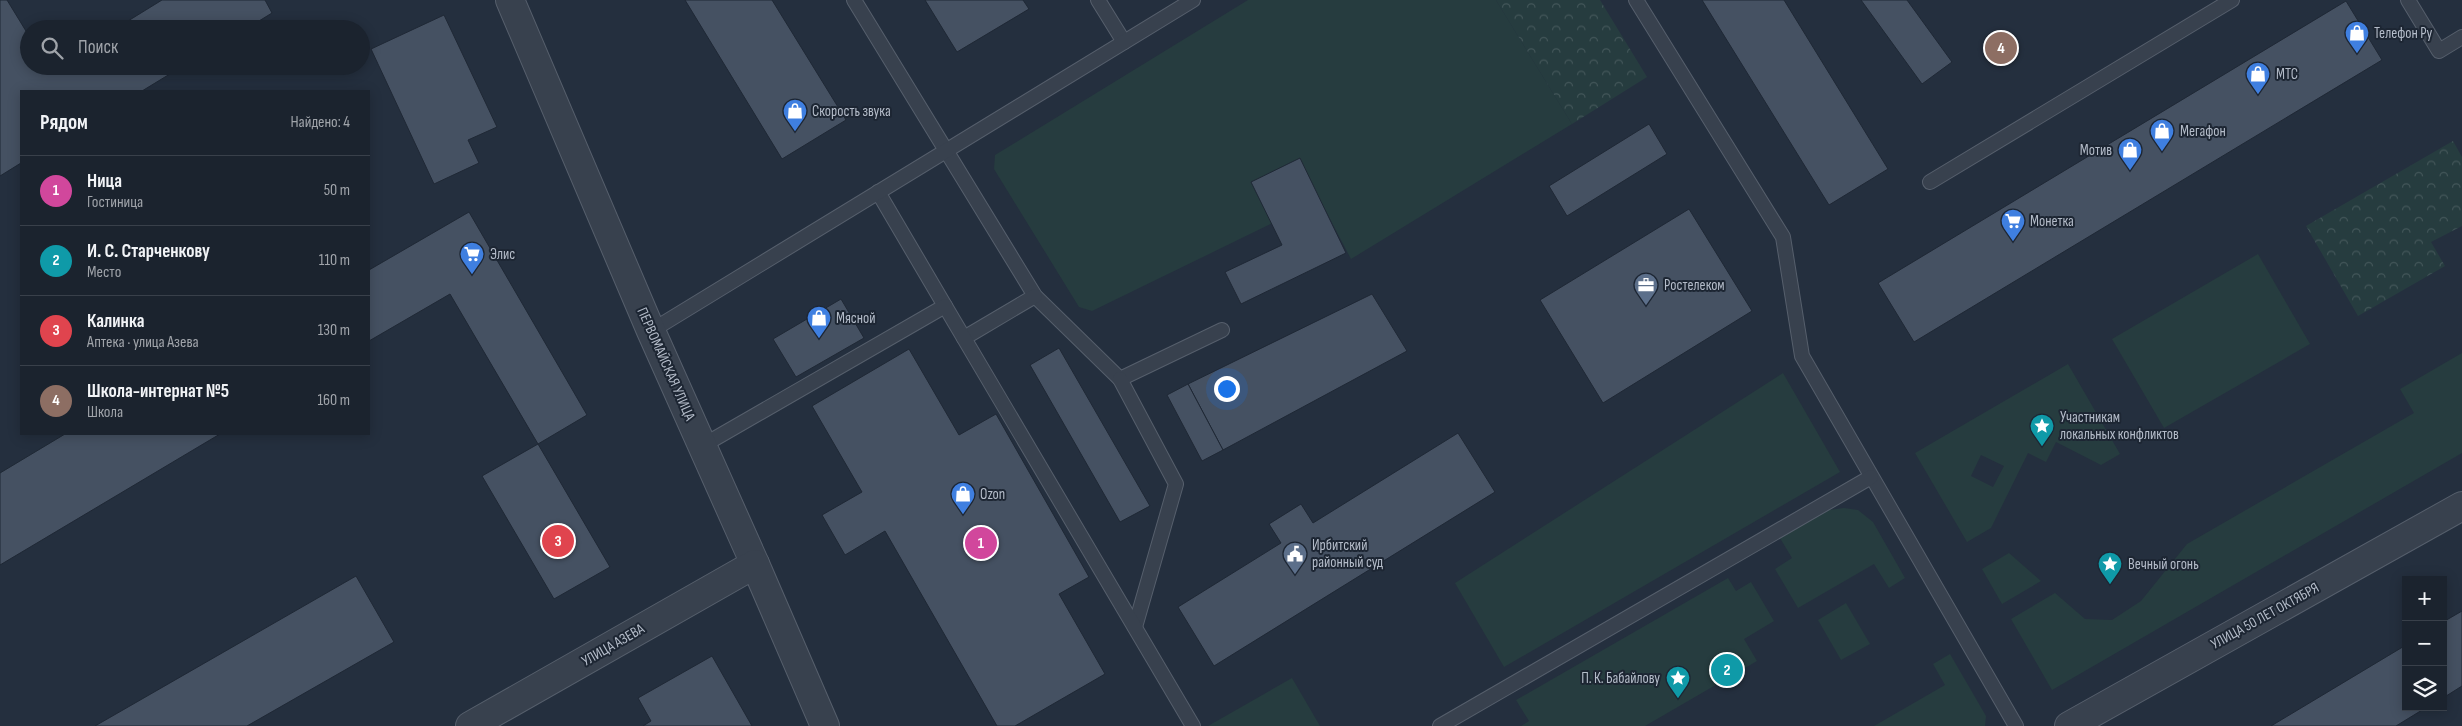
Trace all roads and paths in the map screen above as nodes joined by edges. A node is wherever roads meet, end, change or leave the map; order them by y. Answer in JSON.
{"nodes":[{"id":1,"x":510,"y":0,"type":"edge"},
{"id":2,"x":854,"y":0,"type":"edge"},
{"id":3,"x":1098,"y":0,"type":"edge"},
{"id":4,"x":1193,"y":0,"type":"edge"},
{"id":5,"x":1636,"y":0,"type":"edge"},
{"id":6,"x":2232,"y":0,"type":"edge"},
{"id":7,"x":2408,"y":0,"type":"edge"},
{"id":8,"x":2462,"y":38,"type":"edge"},
{"id":9,"x":1124,"y":42,"type":"junction"},
{"id":10,"x":946,"y":151,"type":"junction"},
{"id":11,"x":1930,"y":182,"type":"dead end"},
{"id":12,"x":878,"y":192,"type":"junction"},
{"id":13,"x":1035,"y":296,"type":"junction"},
{"id":14,"x":945,"y":306,"type":"junction"},
{"id":15,"x":1222,"y":330,"type":"dead end"},
{"id":16,"x":651,"y":331,"type":"junction"},
{"id":17,"x":964,"y":338,"type":"junction"},
{"id":18,"x":1120,"y":379,"type":"junction"},
{"id":19,"x":702,"y":446,"type":"junction"},
{"id":20,"x":1871,"y":477,"type":"junction"},
{"id":21,"x":2462,"y":506,"type":"edge"},
{"id":22,"x":755,"y":564,"type":"junction"},
{"id":23,"x":1135,"y":627,"type":"junction"},
{"id":24,"x":477,"y":724,"type":"edge"},
{"id":25,"x":825,"y":726,"type":"edge"},
{"id":26,"x":1193,"y":726,"type":"edge"},
{"id":27,"x":1440,"y":726,"type":"edge"},
{"id":28,"x":2016,"y":726,"type":"edge"},
{"id":29,"x":2069,"y":726,"type":"edge"}],
"edges":[{"from":1,"to":16,"type":"street","name":"ПЕРВОМАЙСКАЯ УЛИЦА"},
{"from":2,"to":10,"type":"lane"},
{"from":3,"to":9,"type":"lane"},
{"from":4,"to":9,"type":"lane"},
{"from":5,"to":20,"type":"lane"},
{"from":6,"to":11,"type":"lane"},
{"from":7,"to":8,"type":"lane"},
{"from":9,"to":10,"type":"lane"},
{"from":10,"to":12,"type":"lane"},
{"from":10,"to":13,"type":"lane"},
{"from":12,"to":14,"type":"lane"},
{"from":12,"to":16,"type":"lane"},
{"from":13,"to":17,"type":"lane"},
{"from":13,"to":18,"type":"lane"},
{"from":14,"to":17,"type":"lane"},
{"from":14,"to":19,"type":"lane"},
{"from":15,"to":18,"type":"lane"},
{"from":16,"to":19,"type":"street","name":"ПЕРВОМАЙСКАЯ УЛИЦА"},
{"from":17,"to":23,"type":"lane"},
{"from":18,"to":23,"type":"lane"},
{"from":19,"to":22,"type":"street","name":"ПЕРВОМАЙСКАЯ УЛИЦА"},
{"from":20,"to":27,"type":"lane"},
{"from":20,"to":28,"type":"lane"},
{"from":21,"to":29,"type":"street","name":"УЛИЦА 50 ЛЕТ ОКТЯБРЯ"},
{"from":22,"to":24,"type":"street","name":"УЛИЦА АЗЕВА"},
{"from":22,"to":25,"type":"street","name":"ПЕРВОМАЙСКАЯ УЛИЦА"},
{"from":23,"to":26,"type":"lane"}]}
